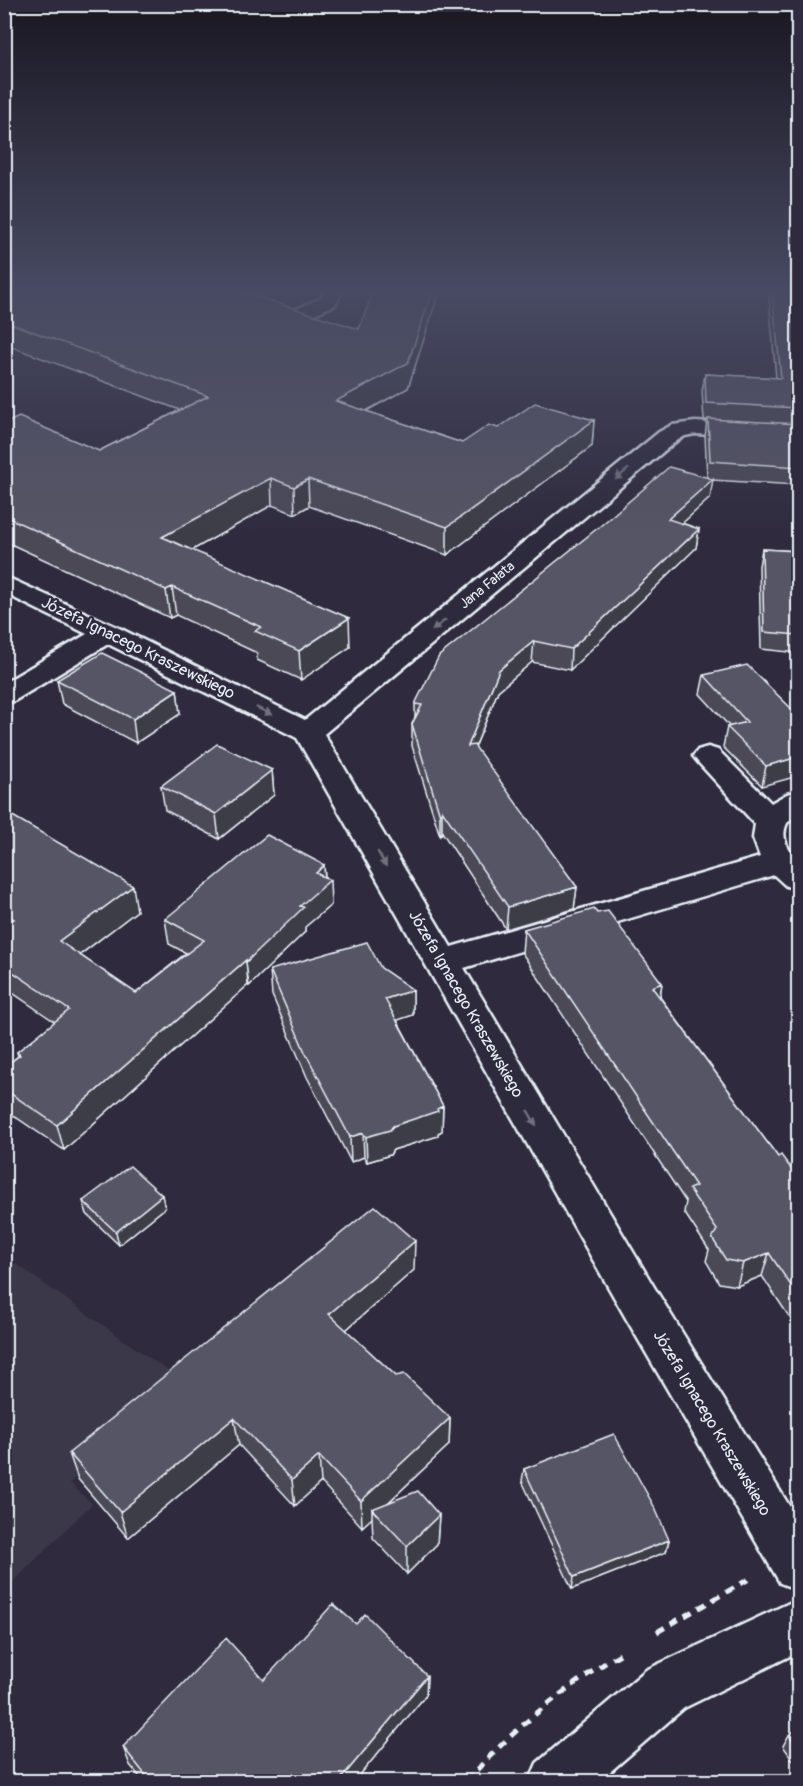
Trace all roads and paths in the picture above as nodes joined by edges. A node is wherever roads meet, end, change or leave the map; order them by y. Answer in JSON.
{"nodes":[{"id":1,"x":798,"y":434,"type":"edge"},
{"id":2,"x":4,"y":583,"type":"edge"},
{"id":3,"x":108,"y":633,"type":"junction"},
{"id":4,"x":4,"y":694,"type":"edge"},
{"id":5,"x":308,"y":732,"type":"junction"},
{"id":6,"x":708,"y":756,"type":"dead end"},
{"id":7,"x":798,"y":801,"type":"edge"},
{"id":8,"x":771,"y":822,"type":"junction"},
{"id":9,"x":789,"y":870,"type":"edge"},
{"id":10,"x":442,"y":963,"type":"junction"},
{"id":11,"x":798,"y":1565,"type":"edge"},
{"id":12,"x":757,"y":1574,"type":"dead end"},
{"id":13,"x":798,"y":1625,"type":"edge"},
{"id":14,"x":648,"y":1638,"type":"dead end"},
{"id":15,"x":628,"y":1650,"type":"dead end"},
{"id":16,"x":466,"y":1782,"type":"edge"},
{"id":17,"x":556,"y":1782,"type":"edge"}],
"edges":[{"from":1,"to":5,"type":"street","name":"Jana Fałata","one_way":true},
{"from":2,"to":3,"type":"street","name":"Józefa Ignacego Kraszewskiego"},
{"from":3,"to":4,"type":"street"},
{"from":3,"to":5,"type":"street","name":"Józefa Ignacego Kraszewskiego","one_way":true},
{"from":5,"to":10,"type":"street","name":"Józefa Ignacego Kraszewskiego","one_way":true},
{"from":6,"to":8,"type":"street"},
{"from":7,"to":8,"type":"street"},
{"from":8,"to":9,"type":"street"},
{"from":9,"to":10,"type":"street"},
{"from":10,"to":11,"type":"street","name":"Józefa Ignacego Kraszewskiego","one_way":true},
{"from":12,"to":14,"type":"path"},
{"from":13,"to":17,"type":"street"},
{"from":15,"to":16,"type":"path"}]}
